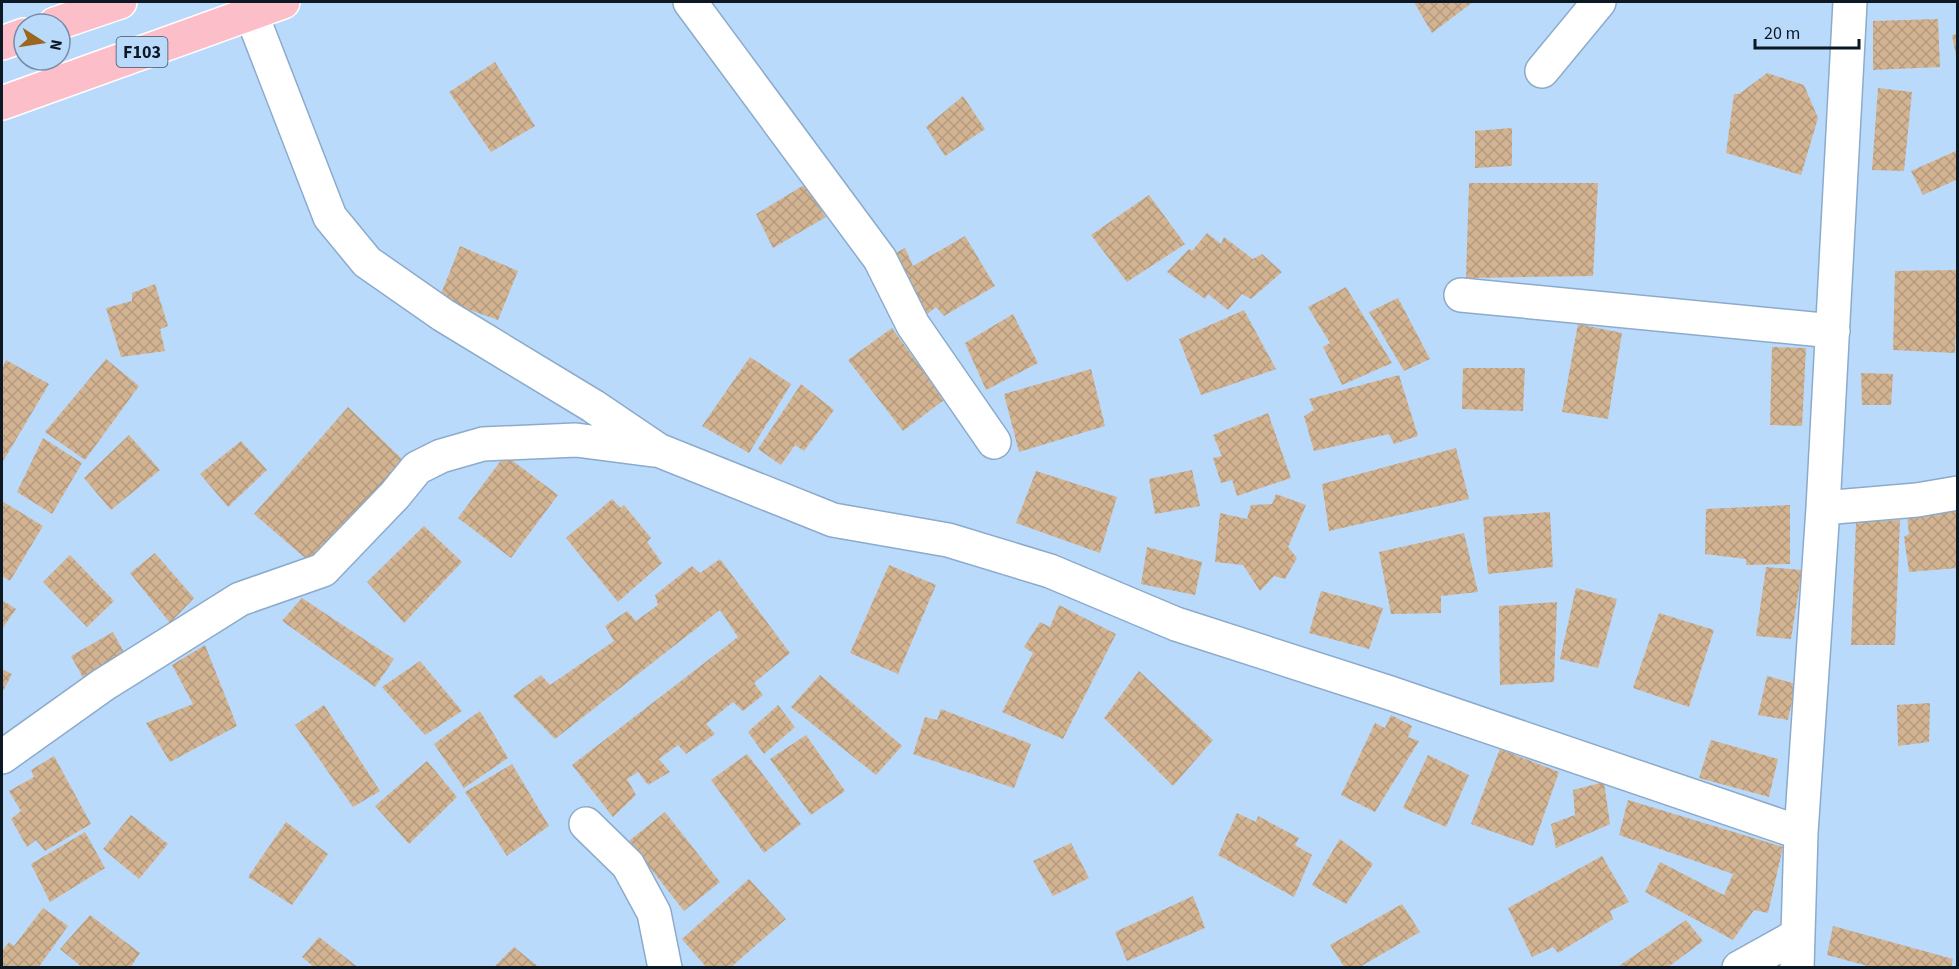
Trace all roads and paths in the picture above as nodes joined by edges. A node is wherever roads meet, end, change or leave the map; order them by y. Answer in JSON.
{"nodes":[{"id":1,"x":120,"y":2,"type":"edge"},
{"id":2,"x":283,"y":2,"type":"edge"},
{"id":3,"x":690,"y":2,"type":"edge"},
{"id":4,"x":1599,"y":2,"type":"edge"},
{"id":5,"x":1850,"y":2,"type":"edge"},
{"id":6,"x":251,"y":13,"type":"junction"},
{"id":7,"x":72,"y":18,"type":"edge"},
{"id":8,"x":1542,"y":71,"type":"dead end"},
{"id":9,"x":2,"y":103,"type":"edge"},
{"id":10,"x":1461,"y":295,"type":"dead end"},
{"id":11,"x":1833,"y":331,"type":"junction"},
{"id":12,"x":994,"y":442,"type":"dead end"},
{"id":13,"x":658,"y":450,"type":"junction"},
{"id":14,"x":1958,"y":493,"type":"edge"},
{"id":15,"x":1823,"y":508,"type":"junction"},
{"id":16,"x":2,"y":756,"type":"edge"},
{"id":17,"x":586,"y":824,"type":"dead end"},
{"id":18,"x":1801,"y":833,"type":"junction"},
{"id":19,"x":1798,"y":935,"type":"junction"},
{"id":20,"x":665,"y":968,"type":"edge"},
{"id":21,"x":1739,"y":968,"type":"edge"},
{"id":22,"x":1797,"y":968,"type":"edge"}],
"edges":[{"from":1,"to":7,"type":"main road"},
{"from":2,"to":6,"type":"main road","number":"F103"},
{"from":3,"to":12,"type":"street"},
{"from":4,"to":8,"type":"street"},
{"from":5,"to":11,"type":"street"},
{"from":6,"to":9,"type":"main road","number":"F103"},
{"from":6,"to":13,"type":"street"},
{"from":10,"to":11,"type":"street"},
{"from":11,"to":15,"type":"street"},
{"from":13,"to":16,"type":"street"},
{"from":13,"to":18,"type":"street"},
{"from":14,"to":15,"type":"street"},
{"from":15,"to":18,"type":"street"},
{"from":17,"to":20,"type":"street"},
{"from":18,"to":19,"type":"street"},
{"from":19,"to":21,"type":"street"},
{"from":19,"to":22,"type":"street"}]}
